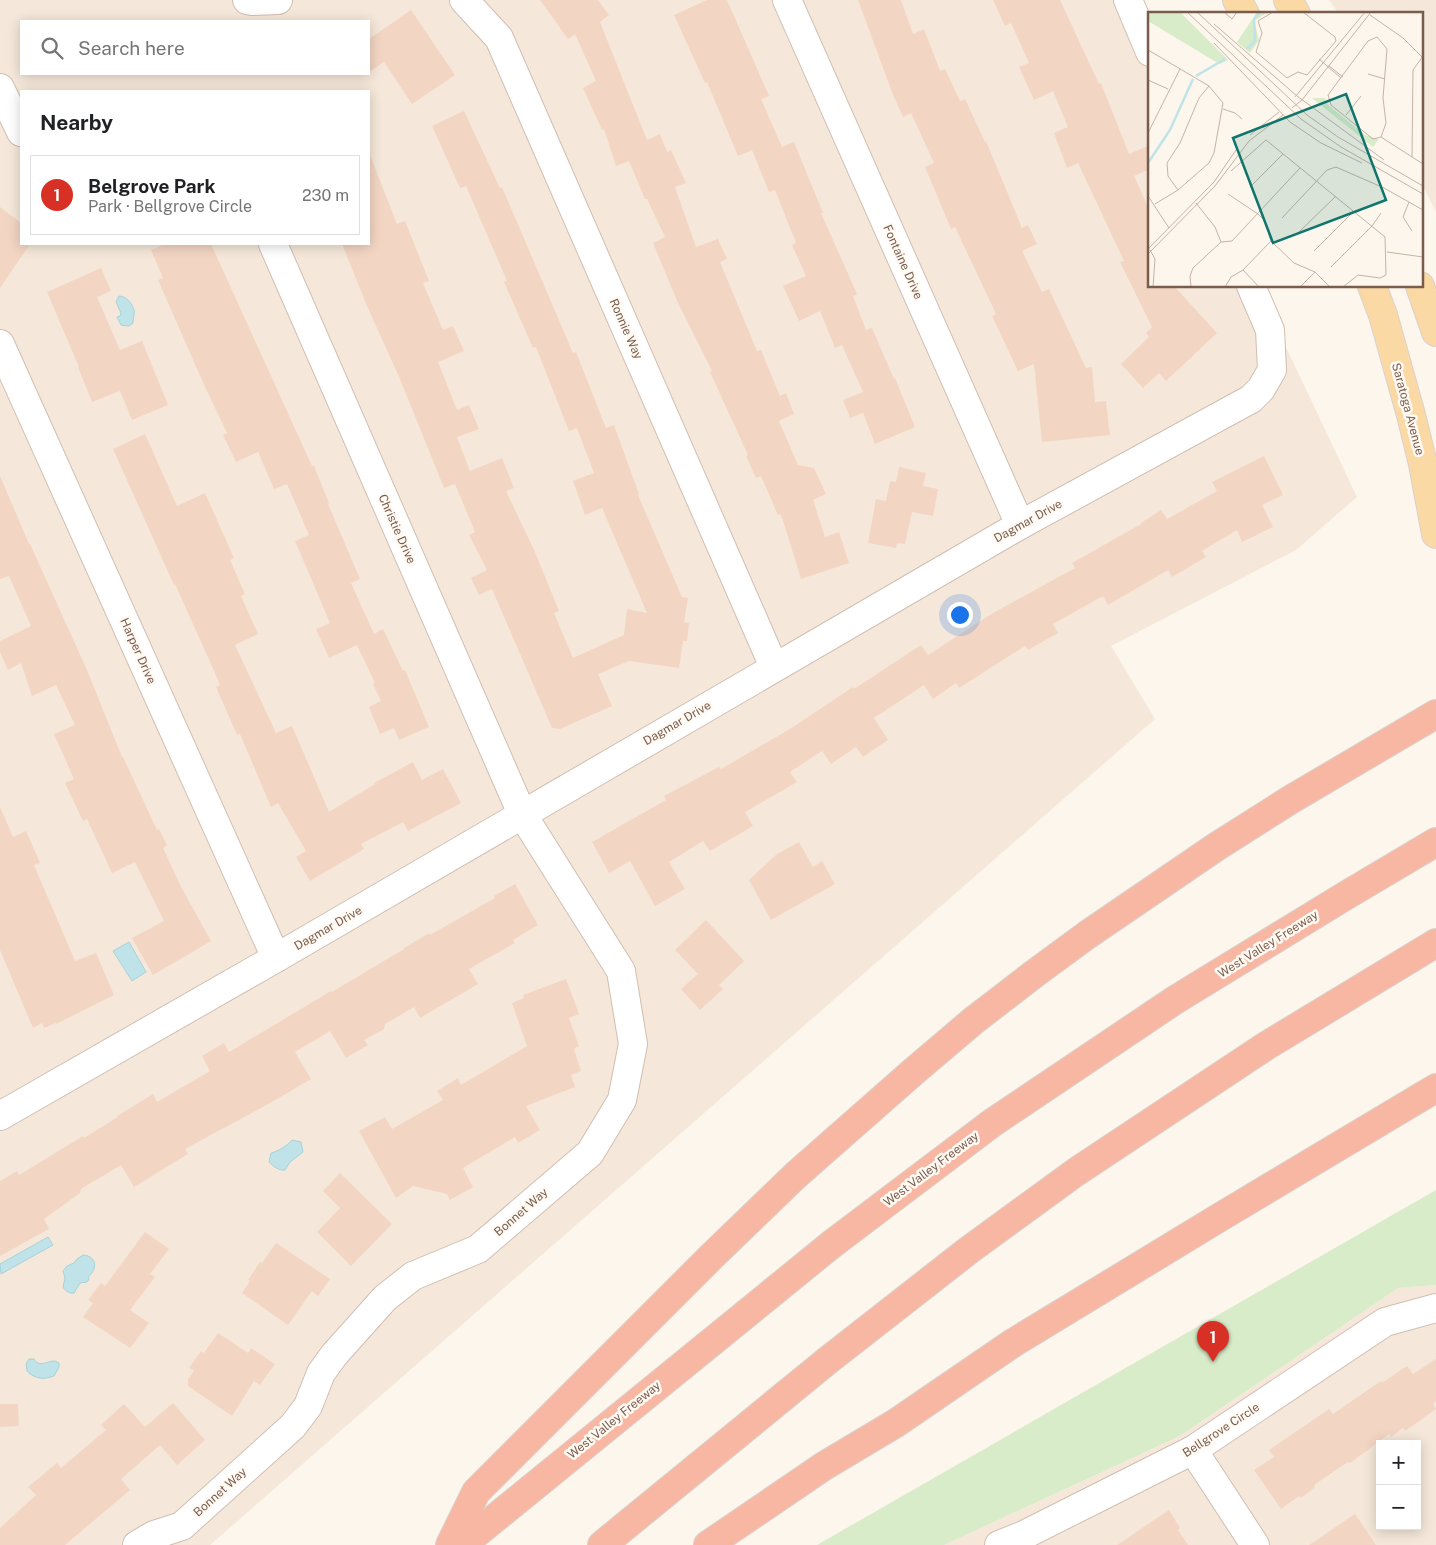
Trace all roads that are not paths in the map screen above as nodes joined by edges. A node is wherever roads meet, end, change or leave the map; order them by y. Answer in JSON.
{"nodes":[{"id":1,"x":247,"y":0,"type":"edge"},
{"id":2,"x":278,"y":0,"type":"edge"},
{"id":3,"x":464,"y":0,"type":"edge"},
{"id":4,"x":787,"y":0,"type":"edge"},
{"id":5,"x":1237,"y":0,"type":"edge"},
{"id":6,"x":1288,"y":0,"type":"edge"},
{"id":7,"x":1136,"y":5,"type":"edge"},
{"id":8,"x":1243,"y":12,"type":"edge"},
{"id":9,"x":1295,"y":12,"type":"edge"},
{"id":10,"x":1148,"y":45,"type":"edge"},
{"id":11,"x":0,"y":88,"type":"edge"},
{"id":12,"x":20,"y":130,"type":"edge"},
{"id":13,"x":273,"y":245,"type":"edge"},
{"id":14,"x":1252,"y":288,"type":"edge"},
{"id":15,"x":1373,"y":288,"type":"edge"},
{"id":16,"x":1421,"y":288,"type":"edge"},
{"id":17,"x":1436,"y":332,"type":"edge"},
{"id":18,"x":0,"y":344,"type":"edge"},
{"id":19,"x":1020,"y":525,"type":"junction"},
{"id":20,"x":1436,"y":534,"type":"edge"},
{"id":21,"x":774,"y":667,"type":"junction"},
{"id":22,"x":1436,"y":714,"type":"edge"},
{"id":23,"x":522,"y":814,"type":"junction"},
{"id":24,"x":1436,"y":842,"type":"edge"},
{"id":25,"x":1436,"y":943,"type":"edge"},
{"id":26,"x":276,"y":958,"type":"junction"},
{"id":27,"x":1436,"y":1088,"type":"edge"},
{"id":28,"x":3,"y":1106,"type":"edge"},
{"id":29,"x":1436,"y":1308,"type":"edge"},
{"id":30,"x":1193,"y":1450,"type":"junction"},
{"id":31,"x":178,"y":1535,"type":"edge"},
{"id":32,"x":137,"y":1545,"type":"edge"},
{"id":33,"x":450,"y":1545,"type":"edge"},
{"id":34,"x":462,"y":1545,"type":"edge"},
{"id":35,"x":602,"y":1545,"type":"edge"},
{"id":36,"x":708,"y":1545,"type":"edge"},
{"id":37,"x":999,"y":1545,"type":"edge"},
{"id":38,"x":1255,"y":1545,"type":"edge"}],
"edges":[{"from":1,"to":2,"type":"street"},
{"from":3,"to":21,"type":"street","name":"Ronnie Way"},
{"from":4,"to":19,"type":"street","name":"Fontaine Drive"},
{"from":5,"to":8,"type":"main road"},
{"from":6,"to":9,"type":"main road"},
{"from":7,"to":10,"type":"street"},
{"from":11,"to":12,"type":"street"},
{"from":13,"to":23,"type":"street","name":"Christie Drive"},
{"from":14,"to":19,"type":"street","name":"Dagmar Drive"},
{"from":15,"to":20,"type":"main road","name":"Saratoga Avenue"},
{"from":16,"to":17,"type":"main road"},
{"from":18,"to":26,"type":"street","name":"Harper Drive"},
{"from":19,"to":21,"type":"street","name":"Dagmar Drive"},
{"from":21,"to":23,"type":"street","name":"Dagmar Drive"},
{"from":22,"to":33,"type":"highway"},
{"from":23,"to":26,"type":"street","name":"Dagmar Drive"},
{"from":23,"to":31,"type":"street","name":"Bonnet Way"},
{"from":24,"to":34,"type":"highway","name":"West Valley Freeway"},
{"from":25,"to":35,"type":"highway"},
{"from":26,"to":28,"type":"street","name":"Dagmar Drive"},
{"from":27,"to":36,"type":"highway"},
{"from":29,"to":30,"type":"street","name":"Bellgrove Circle"},
{"from":30,"to":37,"type":"street","name":"Bellgrove Circle"},
{"from":30,"to":38,"type":"street"},
{"from":31,"to":32,"type":"street","name":"Bonnet Way"}]}
